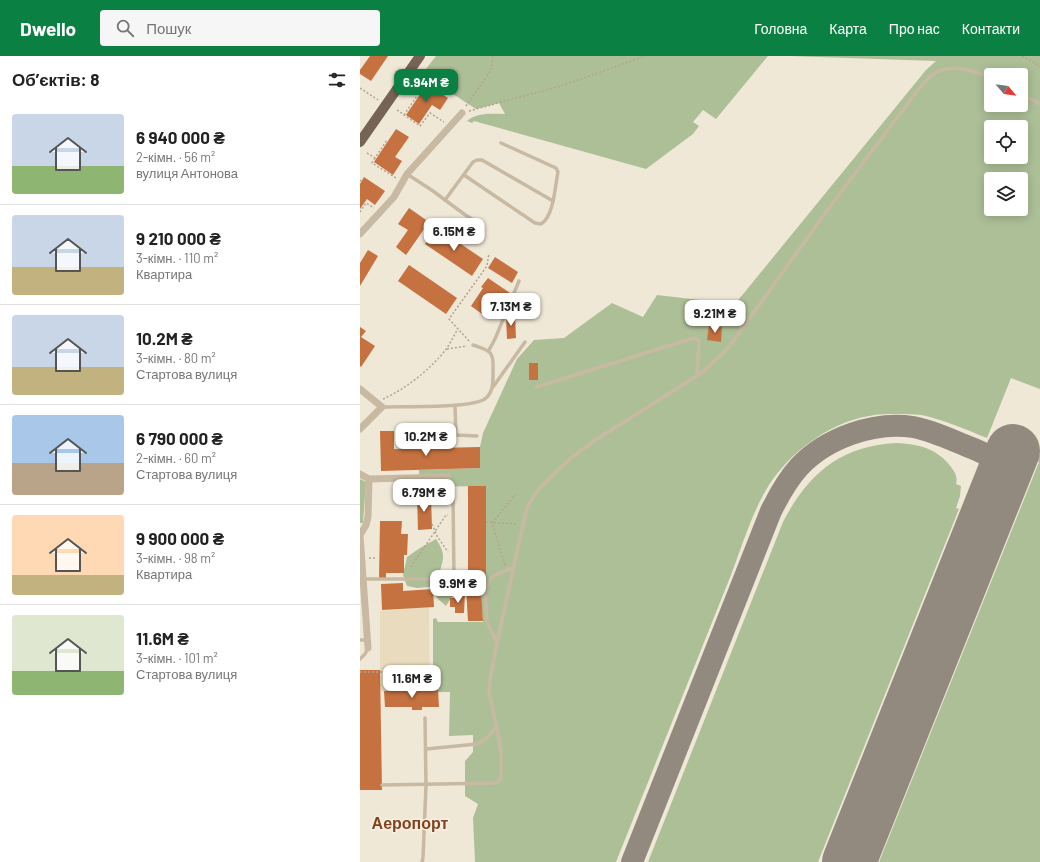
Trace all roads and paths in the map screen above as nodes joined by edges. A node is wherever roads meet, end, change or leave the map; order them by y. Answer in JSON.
{"nodes":[{"id":1,"x":420,"y":56,"type":"edge"},
{"id":2,"x":493,"y":56,"type":"edge"},
{"id":3,"x":645,"y":56,"type":"edge"},
{"id":4,"x":1022,"y":56,"type":"edge"},
{"id":5,"x":1040,"y":66,"type":"edge"},
{"id":6,"x":984,"y":75,"type":"edge"},
{"id":7,"x":360,"y":88,"type":"edge"},
{"id":8,"x":418,"y":96,"type":"dead end"},
{"id":9,"x":1028,"y":98,"type":"edge"},
{"id":10,"x":380,"y":102,"type":"dead end"},
{"id":11,"x":1040,"y":104,"type":"edge"},
{"id":12,"x":397,"y":110,"type":"dead end"},
{"id":13,"x":462,"y":113,"type":"junction"},
{"id":14,"x":404,"y":115,"type":"junction"},
{"id":15,"x":450,"y":126,"type":"junction"},
{"id":16,"x":387,"y":140,"type":"dead end"},
{"id":17,"x":360,"y":142,"type":"edge"},
{"id":18,"x":500,"y":143,"type":"dead end"},
{"id":19,"x":367,"y":153,"type":"dead end"},
{"id":20,"x":375,"y":158,"type":"junction"},
{"id":21,"x":407,"y":174,"type":"junction"},
{"id":22,"x":464,"y":175,"type":"junction"},
{"id":23,"x":402,"y":183,"type":"junction"},
{"id":24,"x":445,"y":200,"type":"junction"},
{"id":25,"x":553,"y":201,"type":"junction"},
{"id":26,"x":360,"y":212,"type":"edge"},
{"id":27,"x":380,"y":212,"type":"junction"},
{"id":28,"x":478,"y":224,"type":"dead end"},
{"id":29,"x":360,"y":234,"type":"edge"},
{"id":30,"x":489,"y":253,"type":"dead end"},
{"id":31,"x":519,"y":281,"type":"dead end"},
{"id":32,"x":458,"y":329,"type":"junction"},
{"id":33,"x":525,"y":342,"type":"dead end"},
{"id":34,"x":473,"y":345,"type":"junction"},
{"id":35,"x":446,"y":349,"type":"junction"},
{"id":36,"x":489,"y":350,"type":"junction"},
{"id":37,"x":697,"y":376,"type":"junction"},
{"id":38,"x":536,"y":387,"type":"dead end"},
{"id":39,"x":493,"y":388,"type":"junction"},
{"id":40,"x":360,"y":389,"type":"edge"},
{"id":41,"x":379,"y":405,"type":"junction"},
{"id":42,"x":455,"y":406,"type":"junction"},
{"id":43,"x":360,"y":429,"type":"edge"},
{"id":44,"x":456,"y":435,"type":"junction"},
{"id":45,"x":477,"y":436,"type":"dead end"},
{"id":46,"x":437,"y":438,"type":"dead end"},
{"id":47,"x":360,"y":474,"type":"edge"},
{"id":48,"x":447,"y":477,"type":"dead end"},
{"id":49,"x":369,"y":479,"type":"junction"},
{"id":50,"x":516,"y":494,"type":"dead end"},
{"id":51,"x":453,"y":495,"type":"dead end"},
{"id":52,"x":454,"y":514,"type":"junction"},
{"id":53,"x":486,"y":522,"type":"dead end"},
{"id":54,"x":492,"y":523,"type":"junction"},
{"id":55,"x":432,"y":524,"type":"dead end"},
{"id":56,"x":523,"y":524,"type":"junction"},
{"id":57,"x":435,"y":531,"type":"junction"},
{"id":58,"x":360,"y":535,"type":"edge"},
{"id":59,"x":367,"y":558,"type":"dead end"},
{"id":60,"x":375,"y":558,"type":"dead end"},
{"id":61,"x":454,"y":562,"type":"junction"},
{"id":62,"x":411,"y":567,"type":"dead end"},
{"id":63,"x":514,"y":567,"type":"junction"},
{"id":64,"x":506,"y":570,"type":"junction"},
{"id":65,"x":363,"y":579,"type":"junction"},
{"id":66,"x":454,"y":579,"type":"junction"},
{"id":67,"x":486,"y":586,"type":"junction"},
{"id":68,"x":364,"y":640,"type":"edge"},
{"id":69,"x":497,"y":643,"type":"junction"},
{"id":70,"x":368,"y":648,"type":"joint"},
{"id":71,"x":360,"y":660,"type":"edge"},
{"id":72,"x":360,"y":672,"type":"edge"},
{"id":73,"x":382,"y":672,"type":"dead end"},
{"id":74,"x":425,"y":718,"type":"dead end"},
{"id":75,"x":497,"y":726,"type":"junction"},
{"id":76,"x":426,"y":749,"type":"junction"},
{"id":77,"x":382,"y":785,"type":"dead end"},
{"id":78,"x":426,"y":785,"type":"junction"},
{"id":79,"x":422,"y":862,"type":"edge"}],
"edges":[{"from":1,"to":17,"type":"main road"},
{"from":2,"to":13,"type":"path"},
{"from":3,"to":13,"type":"path"},
{"from":4,"to":5,"type":"path"},
{"from":6,"to":37,"type":"lane"},
{"from":7,"to":10,"type":"path"},
{"from":8,"to":14,"type":"path"},
{"from":9,"to":11,"type":"lane"},
{"from":12,"to":14,"type":"path"},
{"from":13,"to":15,"type":"street"},
{"from":14,"to":15,"type":"path"},
{"from":15,"to":21,"type":"street"},
{"from":16,"to":20,"type":"path"},
{"from":18,"to":25,"type":"lane"},
{"from":19,"to":20,"type":"path"},
{"from":20,"to":23,"type":"path"},
{"from":21,"to":23,"type":"street"},
{"from":21,"to":24,"type":"lane"},
{"from":22,"to":24,"type":"lane"},
{"from":22,"to":25,"type":"lane"},
{"from":22,"to":25,"type":"lane"},
{"from":23,"to":27,"type":"street"},
{"from":24,"to":28,"type":"lane"},
{"from":26,"to":27,"type":"path"},
{"from":27,"to":29,"type":"street"},
{"from":30,"to":32,"type":"path"},
{"from":31,"to":36,"type":"lane"},
{"from":32,"to":34,"type":"path"},
{"from":32,"to":35,"type":"path"},
{"from":33,"to":39,"type":"lane"},
{"from":34,"to":35,"type":"path"},
{"from":34,"to":36,"type":"lane"},
{"from":35,"to":41,"type":"path"},
{"from":36,"to":39,"type":"lane"},
{"from":37,"to":38,"type":"lane"},
{"from":37,"to":56,"type":"lane"},
{"from":39,"to":42,"type":"lane"},
{"from":40,"to":41,"type":"street"},
{"from":41,"to":42,"type":"lane"},
{"from":41,"to":43,"type":"street"},
{"from":42,"to":44,"type":"lane"},
{"from":44,"to":45,"type":"lane"},
{"from":44,"to":46,"type":"lane"},
{"from":47,"to":49,"type":"street"},
{"from":48,"to":49,"type":"street"},
{"from":49,"to":58,"type":"street"},
{"from":50,"to":54,"type":"path"},
{"from":51,"to":52,"type":"lane"},
{"from":52,"to":57,"type":"path"},
{"from":52,"to":61,"type":"lane"},
{"from":53,"to":54,"type":"path"},
{"from":54,"to":56,"type":"path"},
{"from":54,"to":64,"type":"path"},
{"from":55,"to":57,"type":"path"},
{"from":56,"to":63,"type":"lane"},
{"from":57,"to":61,"type":"path"},
{"from":57,"to":62,"type":"path"},
{"from":58,"to":65,"type":"street"},
{"from":59,"to":60,"type":"path"},
{"from":61,"to":66,"type":"lane"},
{"from":63,"to":64,"type":"lane"},
{"from":63,"to":69,"type":"lane"},
{"from":64,"to":67,"type":"lane"},
{"from":65,"to":66,"type":"lane"},
{"from":65,"to":68,"type":"street"},
{"from":66,"to":67,"type":"lane"},
{"from":67,"to":69,"type":"lane"},
{"from":68,"to":70,"type":"street"},
{"from":69,"to":75,"type":"lane"},
{"from":70,"to":71,"type":"lane"},
{"from":72,"to":73,"type":"path"},
{"from":74,"to":76,"type":"lane"},
{"from":75,"to":76,"type":"lane"},
{"from":75,"to":78,"type":"lane"},
{"from":76,"to":78,"type":"lane"},
{"from":77,"to":78,"type":"lane"},
{"from":78,"to":79,"type":"lane"}]}
